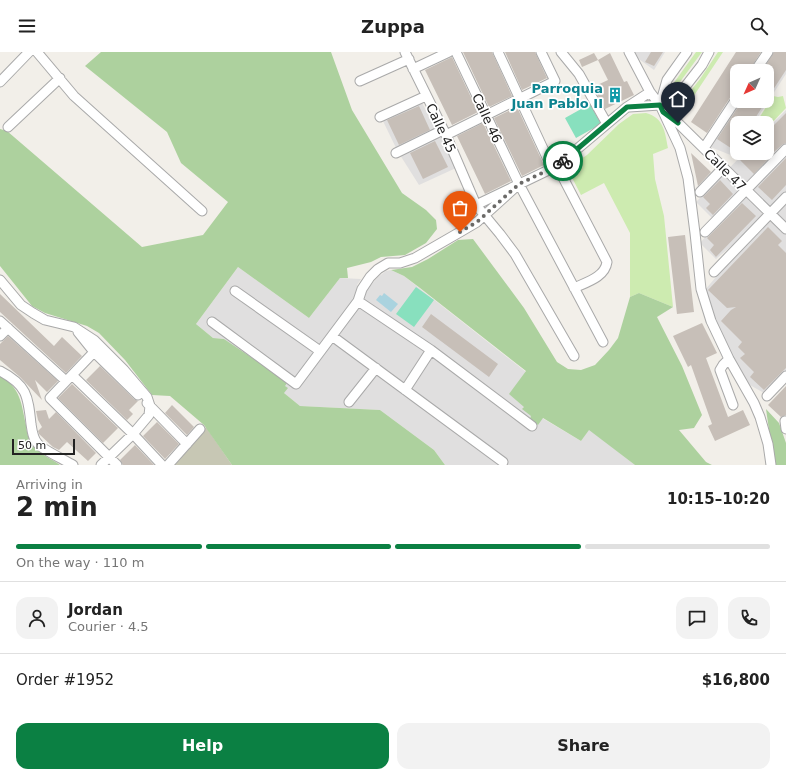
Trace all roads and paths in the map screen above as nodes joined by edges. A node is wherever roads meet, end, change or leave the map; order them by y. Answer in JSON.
{"nodes":[{"id":1,"x":29,"y":52,"type":"edge"},
{"id":2,"x":37,"y":52,"type":"edge"},
{"id":3,"x":449,"y":52,"type":"edge"},
{"id":4,"x":456,"y":52,"type":"edge"},
{"id":5,"x":498,"y":52,"type":"edge"},
{"id":6,"x":541,"y":52,"type":"edge"},
{"id":7,"x":561,"y":52,"type":"edge"},
{"id":8,"x":630,"y":52,"type":"edge"},
{"id":9,"x":687,"y":52,"type":"edge"},
{"id":10,"x":709,"y":52,"type":"edge"},
{"id":11,"x":768,"y":52,"type":"edge"},
{"id":12,"x":407,"y":56,"type":"edge"},
{"id":13,"x":760,"y":64,"type":"edge"},
{"id":14,"x":413,"y":69,"type":"junction"},
{"id":15,"x":60,"y":78,"type":"junction"},
{"id":16,"x":360,"y":81,"type":"dead end"},
{"id":17,"x":0,"y":82,"type":"edge"},
{"id":18,"x":650,"y":92,"type":"junction"},
{"id":19,"x":426,"y":96,"type":"junction"},
{"id":20,"x":520,"y":99,"type":"junction"},
{"id":21,"x":627,"y":107,"type":"junction"},
{"id":22,"x":730,"y":108,"type":"edge"},
{"id":23,"x":661,"y":109,"type":"junction"},
{"id":24,"x":486,"y":116,"type":"junction"},
{"id":25,"x":380,"y":117,"type":"dead end"},
{"id":26,"x":607,"y":124,"type":"junction"},
{"id":27,"x":8,"y":127,"type":"dead end"},
{"id":28,"x":444,"y":133,"type":"junction"},
{"id":29,"x":704,"y":148,"type":"junction"},
{"id":30,"x":786,"y":149,"type":"edge"},
{"id":31,"x":396,"y":153,"type":"dead end"},
{"id":32,"x":555,"y":167,"type":"junction"},
{"id":33,"x":723,"y":168,"type":"junction"},
{"id":34,"x":519,"y":184,"type":"junction"},
{"id":35,"x":746,"y":191,"type":"junction"},
{"id":36,"x":700,"y":192,"type":"dead end"},
{"id":37,"x":786,"y":197,"type":"edge"},
{"id":38,"x":476,"y":205,"type":"junction"},
{"id":39,"x":202,"y":211,"type":"dead end"},
{"id":40,"x":484,"y":214,"type":"junction"},
{"id":41,"x":770,"y":214,"type":"junction"},
{"id":42,"x":786,"y":229,"type":"edge"},
{"id":43,"x":705,"y":232,"type":"dead end"},
{"id":44,"x":714,"y":272,"type":"dead end"},
{"id":45,"x":0,"y":280,"type":"edge"},
{"id":46,"x":574,"y":288,"type":"junction"},
{"id":47,"x":235,"y":291,"type":"dead end"},
{"id":48,"x":358,"y":301,"type":"junction"},
{"id":49,"x":0,"y":321,"type":"edge"},
{"id":50,"x":212,"y":322,"type":"dead end"},
{"id":51,"x":74,"y":327,"type":"junction"},
{"id":52,"x":8,"y":328,"type":"junction"},
{"id":53,"x":0,"y":336,"type":"edge"},
{"id":54,"x":332,"y":336,"type":"junction"},
{"id":55,"x":603,"y":342,"type":"dead end"},
{"id":56,"x":431,"y":350,"type":"junction"},
{"id":57,"x":320,"y":351,"type":"junction"},
{"id":58,"x":94,"y":352,"type":"junction"},
{"id":59,"x":574,"y":356,"type":"dead end"},
{"id":60,"x":729,"y":359,"type":"junction"},
{"id":61,"x":376,"y":368,"type":"junction"},
{"id":62,"x":0,"y":371,"type":"edge"},
{"id":63,"x":786,"y":376,"type":"edge"},
{"id":64,"x":69,"y":378,"type":"junction"},
{"id":65,"x":405,"y":390,"type":"junction"},
{"id":66,"x":767,"y":396,"type":"dead end"},
{"id":67,"x":349,"y":402,"type":"dead end"},
{"id":68,"x":733,"y":405,"type":"dead end"},
{"id":69,"x":150,"y":406,"type":"junction"},
{"id":70,"x":532,"y":426,"type":"dead end"},
{"id":71,"x":200,"y":429,"type":"dead end"},
{"id":72,"x":133,"y":434,"type":"junction"},
{"id":73,"x":187,"y":444,"type":"junction"},
{"id":74,"x":110,"y":457,"type":"junction"},
{"id":75,"x":503,"y":462,"type":"dead end"},
{"id":76,"x":73,"y":465,"type":"edge"},
{"id":77,"x":101,"y":465,"type":"edge"},
{"id":78,"x":117,"y":465,"type":"edge"},
{"id":79,"x":162,"y":465,"type":"edge"},
{"id":80,"x":168,"y":465,"type":"edge"},
{"id":81,"x":771,"y":465,"type":"edge"}],
"edges":[{"from":1,"to":17,"type":"street"},
{"from":2,"to":15,"type":"street"},
{"from":3,"to":14,"type":"street"},
{"from":4,"to":24,"type":"street","name":"Calle 46"},
{"from":5,"to":20,"type":"street"},
{"from":6,"to":20,"type":"street"},
{"from":7,"to":26,"type":"street"},
{"from":8,"to":18,"type":"street"},
{"from":9,"to":23,"type":"street"},
{"from":10,"to":23,"type":"street"},
{"from":11,"to":13,"type":"street"},
{"from":12,"to":14,"type":"street","name":"Calle 45"},
{"from":12,"to":16,"type":"street"},
{"from":14,"to":19,"type":"street","name":"Calle 45"},
{"from":15,"to":27,"type":"street"},
{"from":15,"to":39,"type":"street"},
{"from":18,"to":21,"type":"street"},
{"from":18,"to":23,"type":"street"},
{"from":19,"to":25,"type":"street"},
{"from":19,"to":28,"type":"street","name":"Calle 45"},
{"from":20,"to":24,"type":"street"},
{"from":20,"to":32,"type":"street"},
{"from":21,"to":23,"type":"street"},
{"from":21,"to":26,"type":"street"},
{"from":22,"to":29,"type":"street"},
{"from":23,"to":29,"type":"street","name":"Calle 47"},
{"from":23,"to":60,"type":"street"},
{"from":24,"to":28,"type":"street"},
{"from":24,"to":34,"type":"street","name":"Calle 46"},
{"from":26,"to":32,"type":"street"},
{"from":28,"to":31,"type":"street"},
{"from":28,"to":38,"type":"street","name":"Calle 45"},
{"from":29,"to":33,"type":"street","name":"Calle 47"},
{"from":30,"to":35,"type":"street"},
{"from":32,"to":34,"type":"street"},
{"from":32,"to":46,"type":"street"},
{"from":33,"to":35,"type":"street","name":"Calle 47"},
{"from":33,"to":36,"type":"street"},
{"from":34,"to":38,"type":"street"},
{"from":34,"to":40,"type":"street"},
{"from":34,"to":46,"type":"street","name":"Calle 46"},
{"from":35,"to":41,"type":"street","name":"Calle 47"},
{"from":35,"to":43,"type":"street"},
{"from":37,"to":41,"type":"street"},
{"from":38,"to":40,"type":"street","name":"Calle 45"},
{"from":40,"to":48,"type":"street"},
{"from":40,"to":59,"type":"street","name":"Calle 45"},
{"from":41,"to":42,"type":"street","name":"Calle 47"},
{"from":41,"to":44,"type":"street"},
{"from":45,"to":51,"type":"street"},
{"from":46,"to":55,"type":"street","name":"Calle 46"},
{"from":47,"to":57,"type":"street"},
{"from":48,"to":54,"type":"street"},
{"from":48,"to":56,"type":"street"},
{"from":49,"to":52,"type":"street"},
{"from":50,"to":57,"type":"street"},
{"from":51,"to":58,"type":"street"},
{"from":51,"to":69,"type":"street"},
{"from":52,"to":53,"type":"street"},
{"from":52,"to":64,"type":"street"},
{"from":54,"to":57,"type":"street"},
{"from":54,"to":61,"type":"street"},
{"from":56,"to":65,"type":"street"},
{"from":56,"to":70,"type":"street"},
{"from":58,"to":64,"type":"street"},
{"from":58,"to":69,"type":"street"},
{"from":60,"to":68,"type":"street"},
{"from":60,"to":81,"type":"street"},
{"from":61,"to":65,"type":"street"},
{"from":61,"to":67,"type":"street"},
{"from":62,"to":76,"type":"street"},
{"from":63,"to":66,"type":"street"},
{"from":64,"to":72,"type":"street"},
{"from":64,"to":74,"type":"street"},
{"from":65,"to":75,"type":"street"},
{"from":69,"to":72,"type":"street"},
{"from":69,"to":73,"type":"street"},
{"from":71,"to":73,"type":"street"},
{"from":72,"to":74,"type":"street"},
{"from":72,"to":79,"type":"street"},
{"from":73,"to":80,"type":"street"},
{"from":74,"to":77,"type":"street"},
{"from":74,"to":78,"type":"street"}]}
